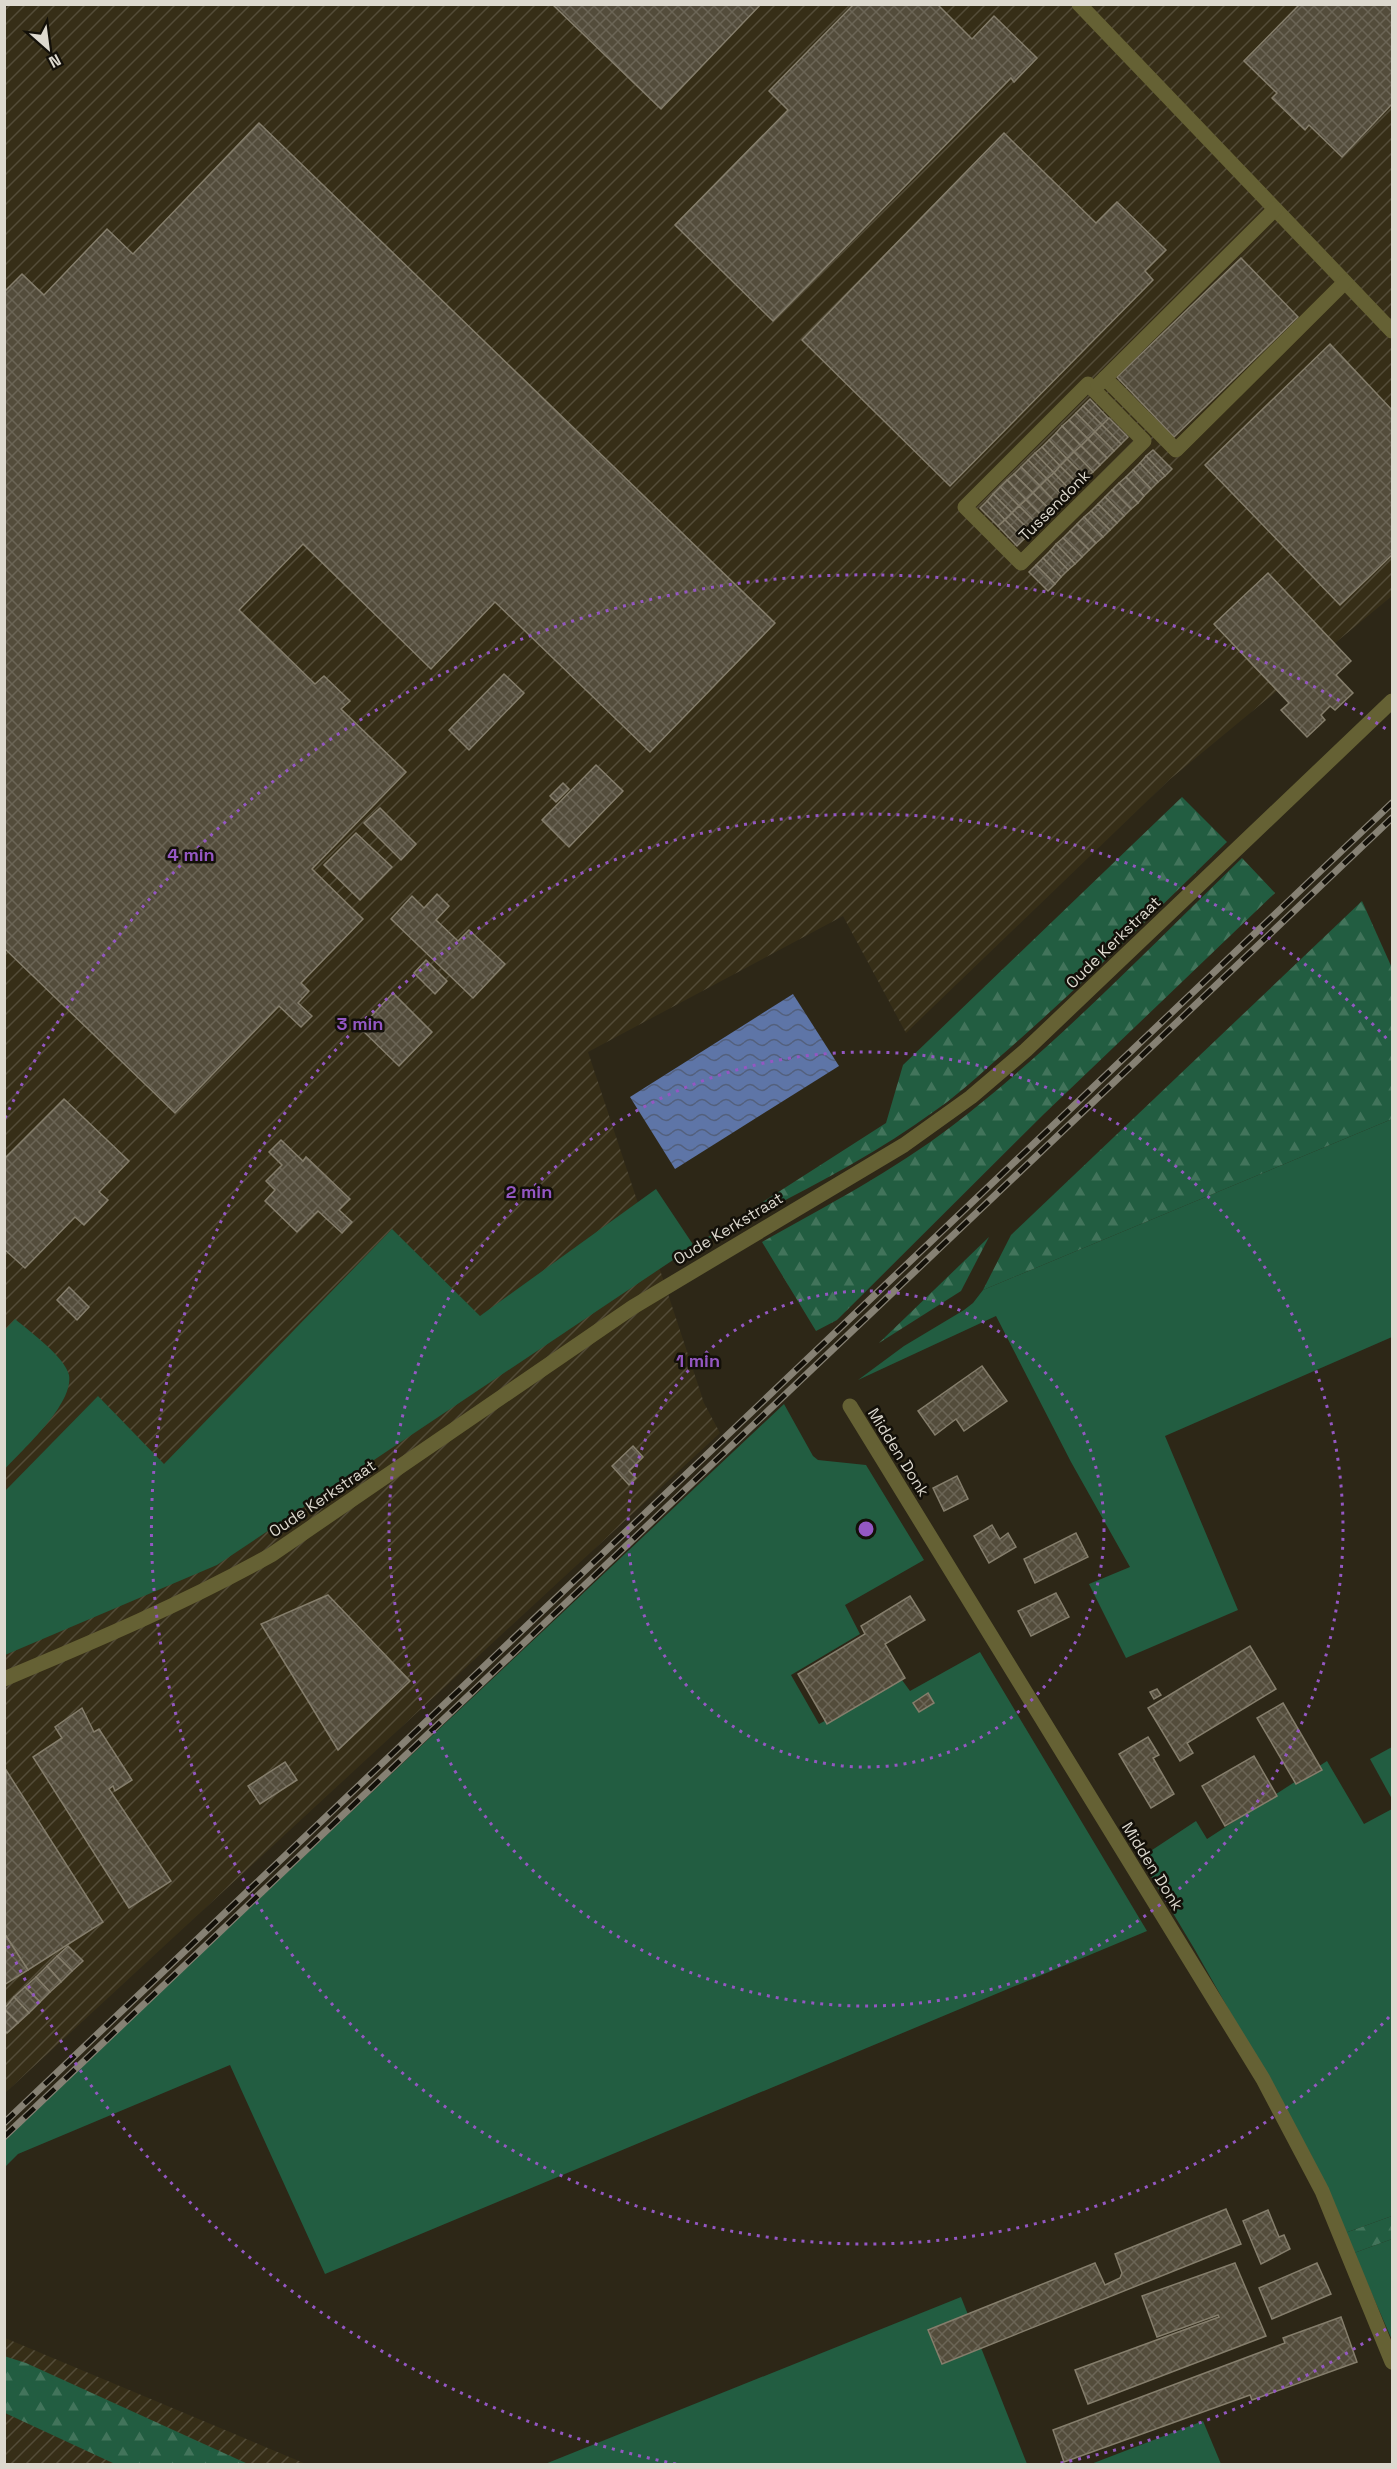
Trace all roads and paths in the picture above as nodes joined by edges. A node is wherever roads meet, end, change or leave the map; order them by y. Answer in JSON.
{"nodes":[{"id":1,"x":1079,"y":4,"type":"edge"},
{"id":2,"x":1275,"y":209,"type":"junction"},
{"id":3,"x":1345,"y":282,"type":"junction"},
{"id":4,"x":1392,"y":332,"type":"edge"},
{"id":5,"x":1105,"y":378,"type":"junction"},
{"id":6,"x":1093,"y":390,"type":"junction"},
{"id":7,"x":1392,"y":701,"type":"edge"},
{"id":8,"x":850,"y":1406,"type":"dead end"},
{"id":9,"x":4,"y":1680,"type":"edge"},
{"id":10,"x":1392,"y":2362,"type":"edge"}],
"edges":[{"from":1,"to":2,"type":"street"},
{"from":2,"to":3,"type":"street"},
{"from":2,"to":5,"type":"street","name":"Tussendonk"},
{"from":3,"to":4,"type":"street"},
{"from":3,"to":5,"type":"street"},
{"from":5,"to":6,"type":"street","name":"Tussendonk"},
{"from":6,"to":6,"type":"street","name":"Tussendonk"},
{"from":7,"to":9,"type":"street","name":"Oude Kerkstraat"},
{"from":8,"to":10,"type":"street","name":"Midden Donk"}]}
